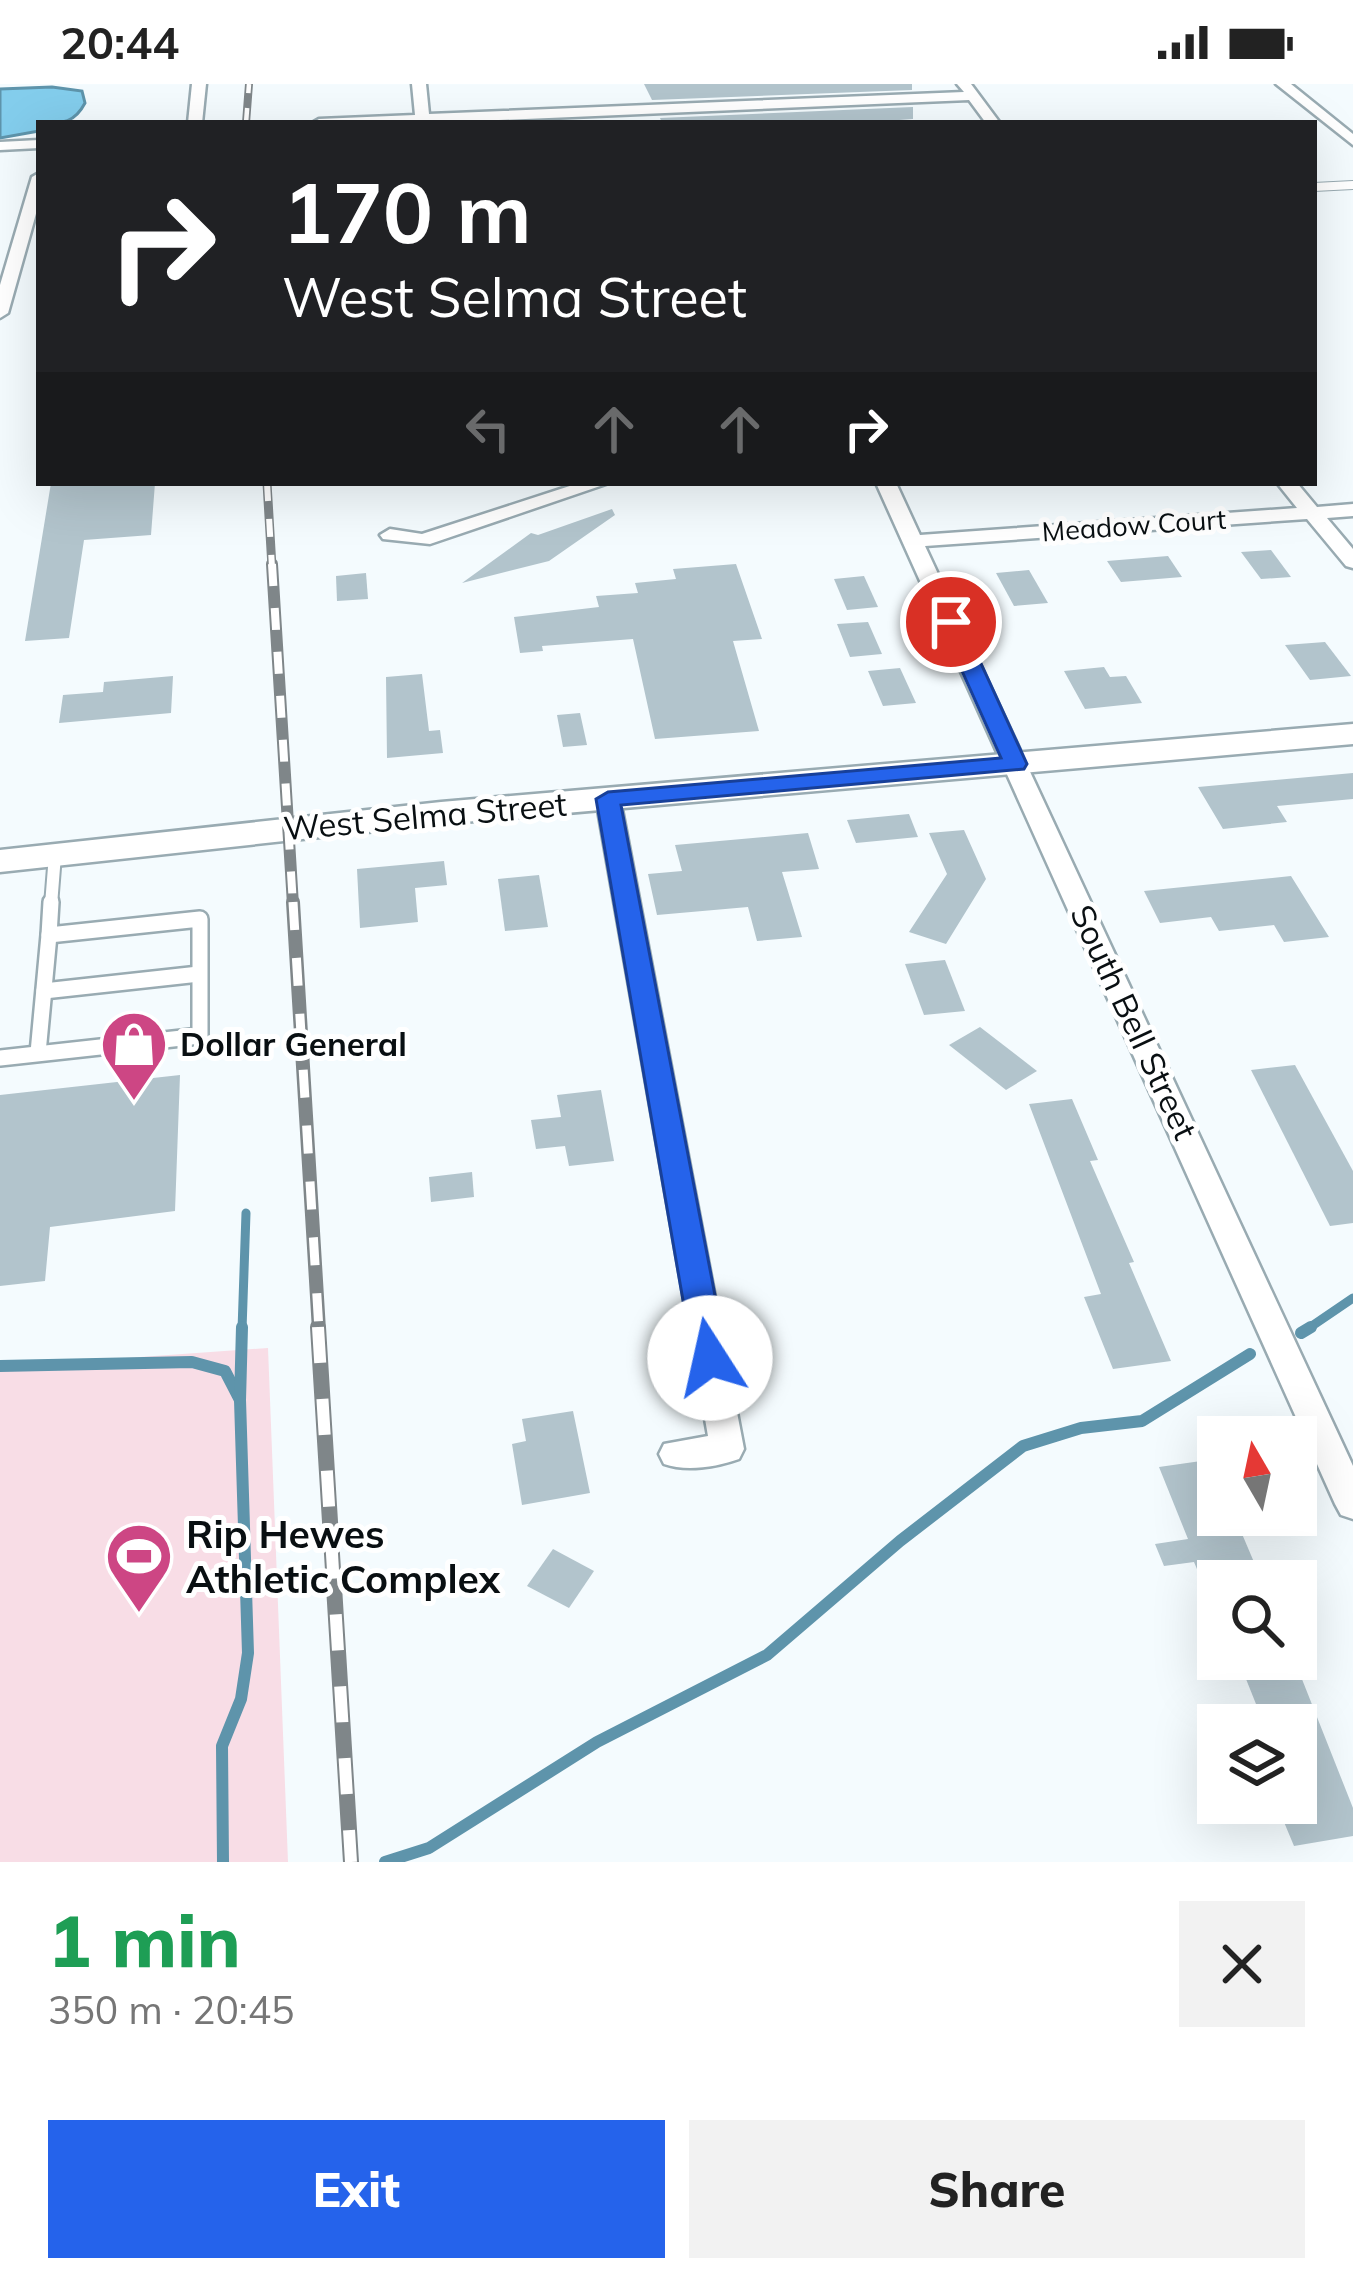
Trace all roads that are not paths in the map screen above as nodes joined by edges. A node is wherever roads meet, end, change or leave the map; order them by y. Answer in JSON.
{"nodes":[{"id":1,"x":199,"y":84,"type":"edge"},
{"id":2,"x":419,"y":84,"type":"edge"},
{"id":3,"x":1283,"y":84,"type":"edge"},
{"id":4,"x":968,"y":90,"type":"edge"},
{"id":5,"x":195,"y":120,"type":"edge"},
{"id":6,"x":423,"y":120,"type":"edge"},
{"id":7,"x":441,"y":120,"type":"edge"},
{"id":8,"x":991,"y":120,"type":"edge"},
{"id":9,"x":1353,"y":141,"type":"edge"},
{"id":10,"x":36,"y":144,"type":"edge"},
{"id":11,"x":0,"y":146,"type":"edge"},
{"id":12,"x":1353,"y":185,"type":"edge"},
{"id":13,"x":36,"y":186,"type":"edge"},
{"id":14,"x":1317,"y":187,"type":"edge"},
{"id":15,"x":20,"y":233,"type":"junction"},
{"id":16,"x":0,"y":234,"type":"edge"},
{"id":17,"x":0,"y":313,"type":"edge"},
{"id":18,"x":590,"y":486,"type":"edge"},
{"id":19,"x":887,"y":486,"type":"edge"},
{"id":20,"x":1290,"y":486,"type":"edge"},
{"id":21,"x":1353,"y":510,"type":"edge"},
{"id":22,"x":1312,"y":513,"type":"junction"},
{"id":23,"x":390,"y":535,"type":"dead end"},
{"id":24,"x":914,"y":542,"type":"junction"},
{"id":25,"x":1353,"y":562,"type":"edge"},
{"id":26,"x":1353,"y":734,"type":"edge"},
{"id":27,"x":1016,"y":764,"type":"junction"},
{"id":28,"x":608,"y":799,"type":"junction"},
{"id":29,"x":55,"y":855,"type":"junction"},
{"id":30,"x":0,"y":861,"type":"edge"},
{"id":31,"x":50,"y":935,"type":"junction"},
{"id":32,"x":199,"y":974,"type":"junction"},
{"id":33,"x":44,"y":991,"type":"junction"},
{"id":34,"x":38,"y":1053,"type":"junction"},
{"id":35,"x":0,"y":1058,"type":"edge"},
{"id":36,"x":676,"y":1454,"type":"dead end"},
{"id":37,"x":1353,"y":1504,"type":"edge"}],
"edges":[{"from":1,"to":5,"type":"street"},
{"from":2,"to":6,"type":"street"},
{"from":3,"to":9,"type":"street"},
{"from":4,"to":7,"type":"street"},
{"from":4,"to":8,"type":"street"},
{"from":10,"to":11,"type":"street"},
{"from":12,"to":14,"type":"lane"},
{"from":13,"to":15,"type":"street"},
{"from":15,"to":16,"type":"street"},
{"from":15,"to":17,"type":"street"},
{"from":18,"to":23,"type":"street"},
{"from":19,"to":24,"type":"street","name":"South Bell Street"},
{"from":20,"to":22,"type":"street"},
{"from":21,"to":22,"type":"street","name":"Meadow Court"},
{"from":22,"to":24,"type":"street","name":"Meadow Court"},
{"from":22,"to":25,"type":"street"},
{"from":24,"to":27,"type":"street","name":"South Bell Street"},
{"from":26,"to":27,"type":"street","name":"West Selma Street"},
{"from":27,"to":28,"type":"street","name":"West Selma Street"},
{"from":27,"to":37,"type":"street","name":"South Bell Street"},
{"from":28,"to":29,"type":"street","name":"West Selma Street"},
{"from":28,"to":36,"type":"street"},
{"from":29,"to":30,"type":"street","name":"West Selma Street"},
{"from":29,"to":31,"type":"lane"},
{"from":31,"to":32,"type":"lane"},
{"from":31,"to":33,"type":"lane"},
{"from":32,"to":33,"type":"lane"},
{"from":32,"to":34,"type":"lane"},
{"from":33,"to":34,"type":"lane"},
{"from":34,"to":35,"type":"lane"}]}
